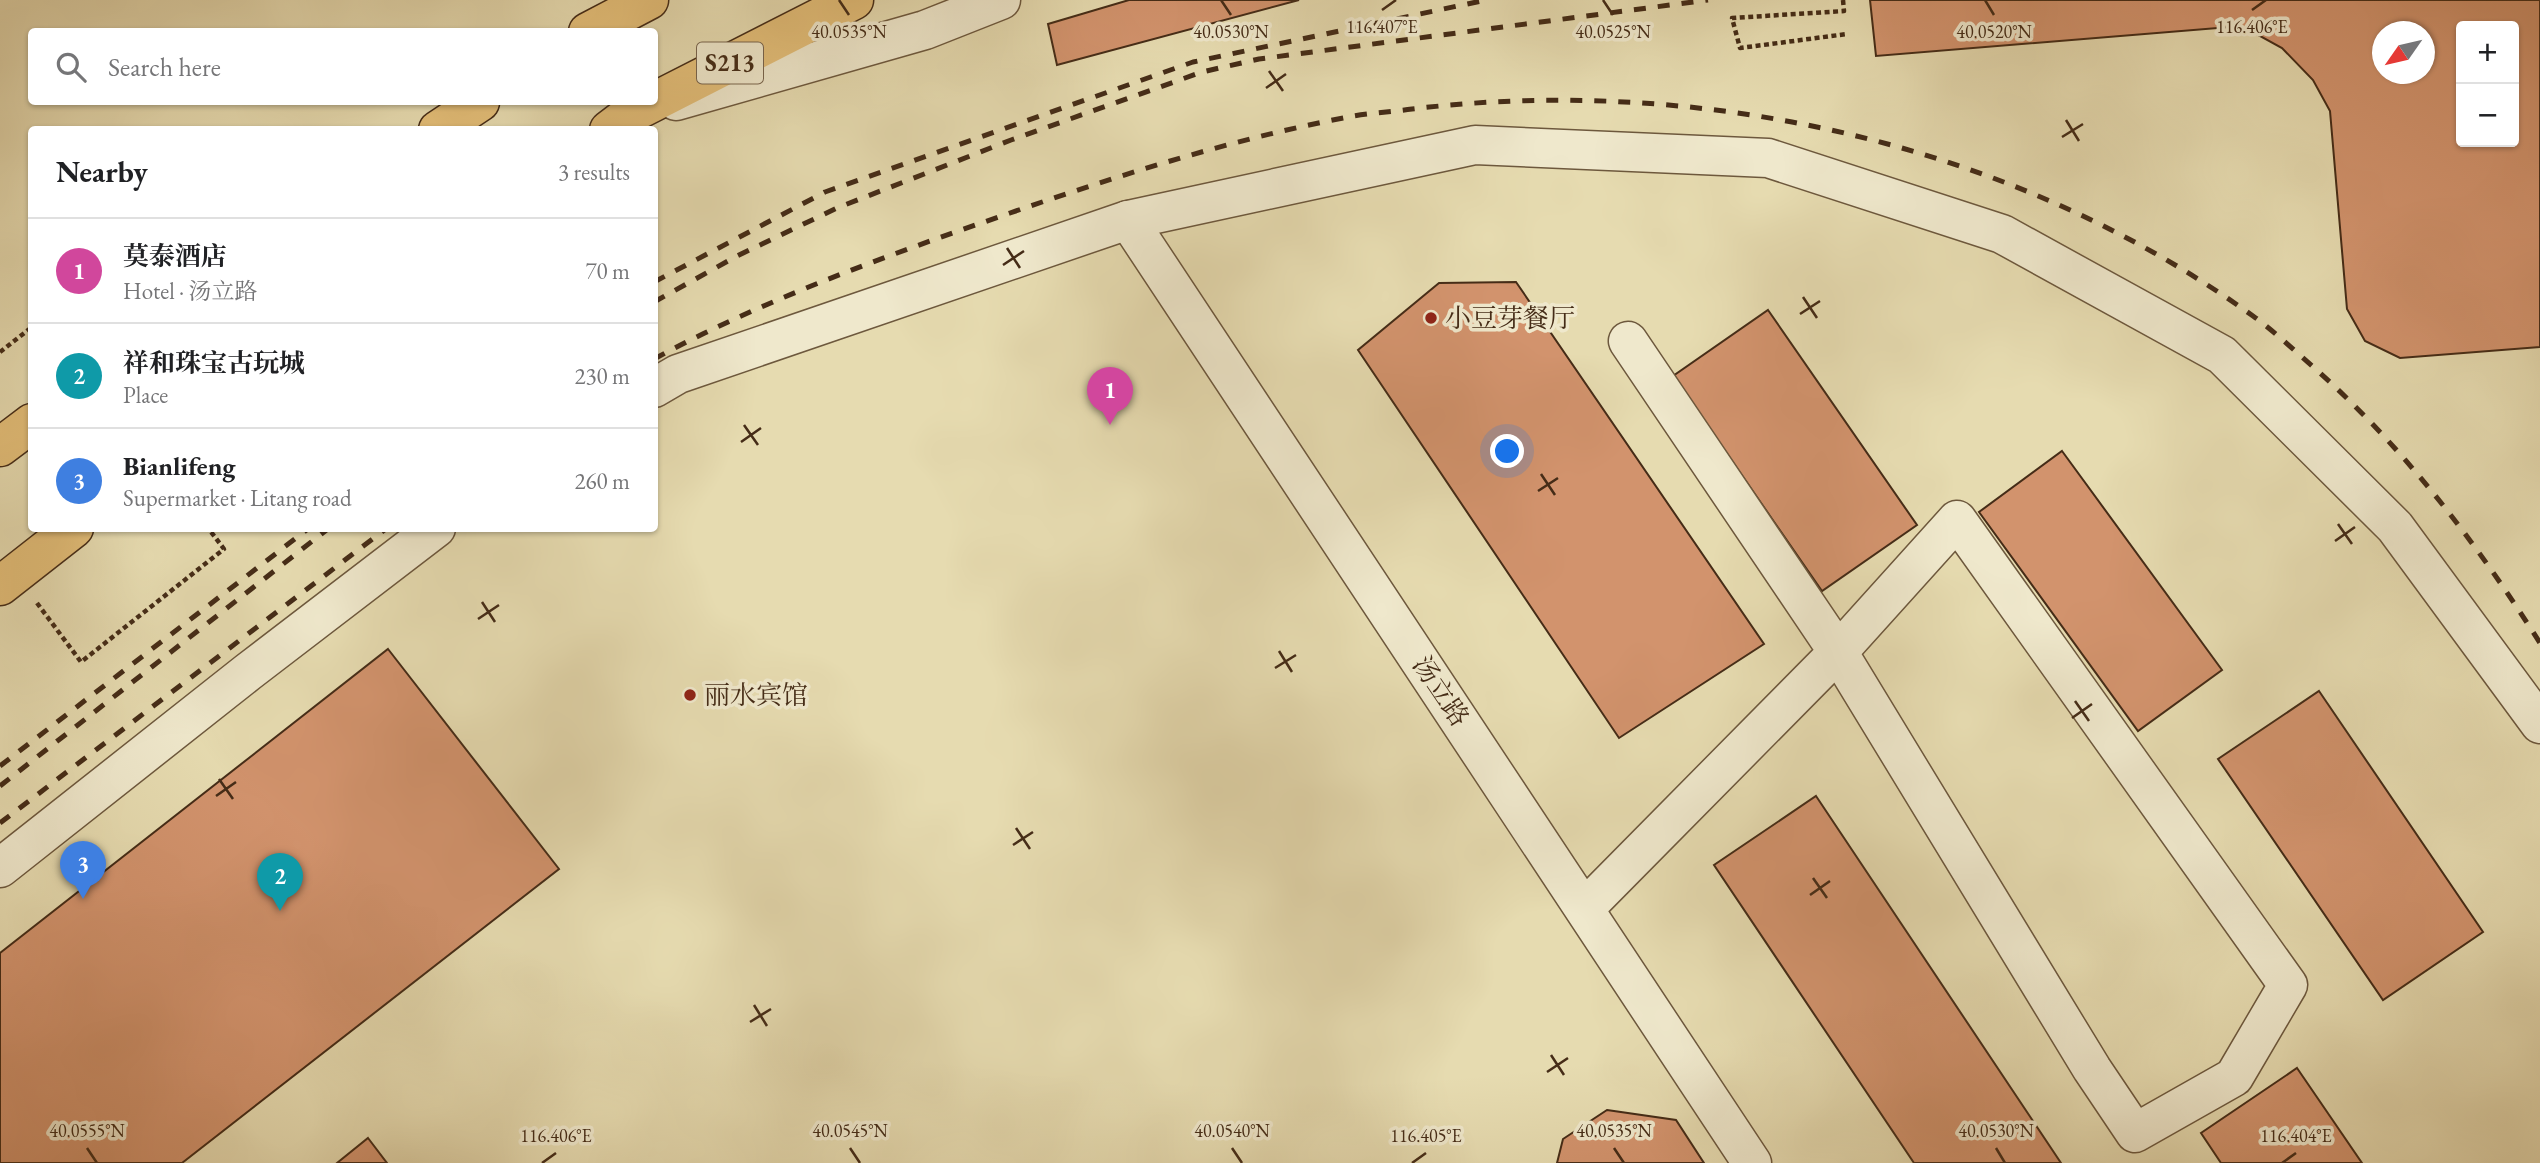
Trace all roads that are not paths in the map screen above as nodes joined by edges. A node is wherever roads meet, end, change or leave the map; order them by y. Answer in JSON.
{"nodes":[{"id":1,"x":649,"y":0,"type":"edge"},
{"id":2,"x":854,"y":0,"type":"edge"},
{"id":3,"x":1001,"y":0,"type":"edge"},
{"id":4,"x":596,"y":28,"type":"edge"},
{"id":5,"x":658,"y":102,"type":"edge"},
{"id":6,"x":476,"y":105,"type":"edge"},
{"id":7,"x":653,"y":105,"type":"edge"},
{"id":8,"x":620,"y":122,"type":"edge"},
{"id":9,"x":444,"y":126,"type":"edge"},
{"id":10,"x":1128,"y":220,"type":"junction"},
{"id":11,"x":1628,"y":341,"type":"dead end"},
{"id":12,"x":658,"y":386,"type":"edge"},
{"id":13,"x":28,"y":426,"type":"edge"},
{"id":14,"x":0,"y":447,"type":"edge"},
{"id":15,"x":69,"y":532,"type":"edge"},
{"id":16,"x":431,"y":532,"type":"edge"},
{"id":17,"x":8,"y":580,"type":"edge"},
{"id":18,"x":1838,"y":652,"type":"junction"},
{"id":19,"x":2540,"y":724,"type":"edge"},
{"id":20,"x":0,"y":868,"type":"edge"},
{"id":21,"x":1585,"y":908,"type":"junction"},
{"id":22,"x":1752,"y":1163,"type":"edge"}],
"edges":[{"from":1,"to":4,"type":"main road"},
{"from":2,"to":5,"type":"main road","number":"S213"},
{"from":3,"to":8,"type":"street","number":"S213"},
{"from":6,"to":9,"type":"main road"},
{"from":7,"to":8,"type":"main road","number":"S213"},
{"from":10,"to":12,"type":"street"},
{"from":10,"to":19,"type":"street"},
{"from":10,"to":21,"type":"street","name":"汤立路"},
{"from":11,"to":18,"type":"street"},
{"from":13,"to":14,"type":"main road"},
{"from":15,"to":17,"type":"main road"},
{"from":16,"to":20,"type":"street"},
{"from":18,"to":18,"type":"street"},
{"from":18,"to":21,"type":"street"},
{"from":21,"to":22,"type":"street","name":"汤立路"}]}
